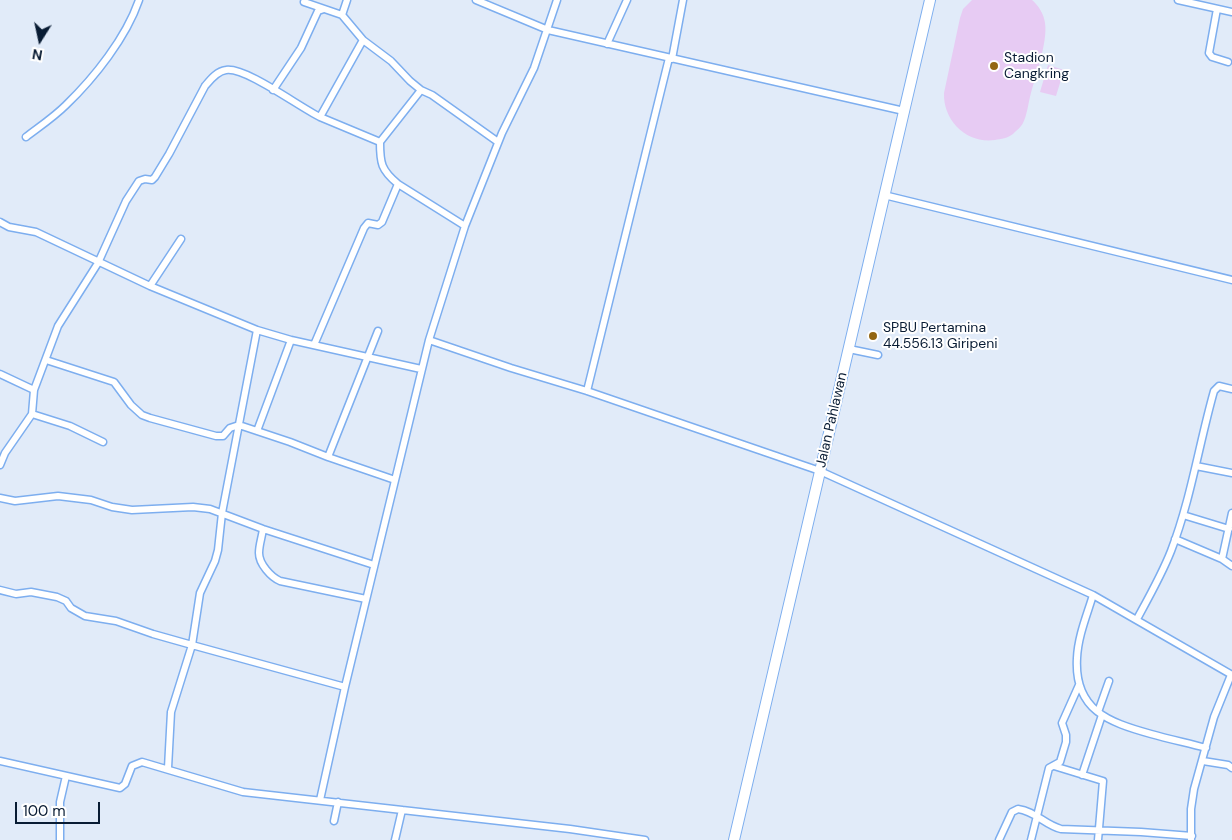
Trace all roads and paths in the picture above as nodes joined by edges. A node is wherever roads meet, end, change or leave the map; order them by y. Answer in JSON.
{"nodes":[{"id":1,"x":139,"y":0,"type":"edge"},
{"id":2,"x":346,"y":0,"type":"edge"},
{"id":3,"x":476,"y":0,"type":"edge"},
{"id":4,"x":557,"y":0,"type":"edge"},
{"id":5,"x":627,"y":0,"type":"edge"},
{"id":6,"x":684,"y":0,"type":"edge"},
{"id":7,"x":930,"y":0,"type":"edge"},
{"id":8,"x":1178,"y":0,"type":"edge"},
{"id":9,"x":304,"y":2,"type":"dead end"},
{"id":10,"x":324,"y":9,"type":"junction"},
{"id":11,"x":1217,"y":9,"type":"junction"},
{"id":12,"x":1232,"y":12,"type":"edge"},
{"id":13,"x":342,"y":15,"type":"junction"},
{"id":14,"x":548,"y":30,"type":"junction"},
{"id":15,"x":363,"y":40,"type":"junction"},
{"id":16,"x":606,"y":44,"type":"junction"},
{"id":17,"x":670,"y":58,"type":"junction"},
{"id":18,"x":1228,"y":62,"type":"dead end"},
{"id":19,"x":273,"y":90,"type":"junction"},
{"id":20,"x":421,"y":90,"type":"junction"},
{"id":21,"x":904,"y":111,"type":"junction"},
{"id":22,"x":320,"y":117,"type":"junction"},
{"id":23,"x":26,"y":137,"type":"dead end"},
{"id":24,"x":380,"y":142,"type":"junction"},
{"id":25,"x":498,"y":142,"type":"junction"},
{"id":26,"x":398,"y":184,"type":"junction"},
{"id":27,"x":884,"y":195,"type":"junction"},
{"id":28,"x":0,"y":222,"type":"edge"},
{"id":29,"x":465,"y":226,"type":"junction"},
{"id":30,"x":181,"y":240,"type":"dead end"},
{"id":31,"x":98,"y":263,"type":"junction"},
{"id":32,"x":1232,"y":280,"type":"edge"},
{"id":33,"x":150,"y":286,"type":"junction"},
{"id":34,"x":257,"y":330,"type":"junction"},
{"id":35,"x":378,"y":331,"type":"dead end"},
{"id":36,"x":291,"y":340,"type":"junction"},
{"id":37,"x":429,"y":340,"type":"junction"},
{"id":38,"x":314,"y":345,"type":"junction"},
{"id":39,"x":849,"y":349,"type":"junction"},
{"id":40,"x":878,"y":355,"type":"dead end"},
{"id":41,"x":368,"y":357,"type":"junction"},
{"id":42,"x":46,"y":360,"type":"junction"},
{"id":43,"x":421,"y":369,"type":"junction"},
{"id":44,"x":0,"y":374,"type":"edge"},
{"id":45,"x":1232,"y":389,"type":"edge"},
{"id":46,"x":34,"y":390,"type":"junction"},
{"id":47,"x":587,"y":391,"type":"junction"},
{"id":48,"x":32,"y":414,"type":"junction"},
{"id":49,"x":239,"y":425,"type":"junction"},
{"id":50,"x":257,"y":431,"type":"junction"},
{"id":51,"x":103,"y":442,"type":"dead end"},
{"id":52,"x":328,"y":457,"type":"junction"},
{"id":53,"x":0,"y":465,"type":"edge"},
{"id":54,"x":1196,"y":466,"type":"junction"},
{"id":55,"x":820,"y":471,"type":"junction"},
{"id":56,"x":1232,"y":473,"type":"edge"},
{"id":57,"x":394,"y":480,"type":"junction"},
{"id":58,"x":0,"y":498,"type":"edge"},
{"id":59,"x":222,"y":513,"type":"junction"},
{"id":60,"x":1232,"y":514,"type":"edge"},
{"id":61,"x":1183,"y":515,"type":"junction"},
{"id":62,"x":263,"y":529,"type":"junction"},
{"id":63,"x":1229,"y":529,"type":"junction"},
{"id":64,"x":1175,"y":539,"type":"junction"},
{"id":65,"x":1222,"y":559,"type":"junction"},
{"id":66,"x":374,"y":565,"type":"junction"},
{"id":67,"x":1232,"y":566,"type":"edge"},
{"id":68,"x":0,"y":590,"type":"edge"},
{"id":69,"x":1094,"y":595,"type":"junction"},
{"id":70,"x":366,"y":599,"type":"junction"},
{"id":71,"x":1137,"y":619,"type":"junction"},
{"id":72,"x":192,"y":645,"type":"junction"},
{"id":73,"x":1231,"y":675,"type":"edge"},
{"id":74,"x":1109,"y":680,"type":"dead end"},
{"id":75,"x":1079,"y":685,"type":"junction"},
{"id":76,"x":345,"y":687,"type":"junction"},
{"id":77,"x":1100,"y":714,"type":"junction"},
{"id":78,"x":1206,"y":748,"type":"junction"},
{"id":79,"x":0,"y":761,"type":"edge"},
{"id":80,"x":1203,"y":761,"type":"junction"},
{"id":81,"x":1054,"y":766,"type":"junction"},
{"id":82,"x":168,"y":768,"type":"junction"},
{"id":83,"x":1232,"y":768,"type":"edge"},
{"id":84,"x":1082,"y":774,"type":"junction"},
{"id":85,"x":66,"y":776,"type":"junction"},
{"id":86,"x":320,"y":800,"type":"junction"},
{"id":87,"x":338,"y":802,"type":"junction"},
{"id":88,"x":402,"y":810,"type":"junction"},
{"id":89,"x":1037,"y":816,"type":"junction"},
{"id":90,"x":334,"y":821,"type":"dead end"},
{"id":91,"x":1099,"y":830,"type":"junction"},
{"id":92,"x":613,"y":838,"type":"edge"},
{"id":93,"x":1191,"y":838,"type":"edge"},
{"id":94,"x":60,"y":840,"type":"edge"},
{"id":95,"x":395,"y":840,"type":"edge"},
{"id":96,"x":645,"y":840,"type":"edge"},
{"id":97,"x":734,"y":840,"type":"edge"},
{"id":98,"x":998,"y":840,"type":"edge"},
{"id":99,"x":1031,"y":840,"type":"edge"},
{"id":100,"x":1098,"y":840,"type":"edge"}],
"edges":[{"from":1,"to":23,"type":"street"},
{"from":2,"to":13,"type":"street"},
{"from":3,"to":14,"type":"street"},
{"from":4,"to":14,"type":"street"},
{"from":5,"to":16,"type":"street"},
{"from":6,"to":17,"type":"street"},
{"from":7,"to":21,"type":"main road","name":"Jalan Pahlawan"},
{"from":8,"to":11,"type":"street"},
{"from":9,"to":10,"type":"street"},
{"from":10,"to":13,"type":"street"},
{"from":10,"to":19,"type":"street"},
{"from":11,"to":12,"type":"street"},
{"from":11,"to":18,"type":"street"},
{"from":13,"to":15,"type":"street"},
{"from":14,"to":16,"type":"street"},
{"from":14,"to":25,"type":"street"},
{"from":15,"to":20,"type":"street"},
{"from":15,"to":22,"type":"street"},
{"from":16,"to":17,"type":"street"},
{"from":17,"to":21,"type":"street"},
{"from":17,"to":47,"type":"street"},
{"from":19,"to":22,"type":"street"},
{"from":19,"to":31,"type":"street"},
{"from":20,"to":24,"type":"street"},
{"from":20,"to":25,"type":"street"},
{"from":21,"to":27,"type":"main road","name":"Jalan Pahlawan"},
{"from":22,"to":24,"type":"street"},
{"from":24,"to":26,"type":"street"},
{"from":25,"to":29,"type":"street"},
{"from":26,"to":29,"type":"street"},
{"from":26,"to":38,"type":"street"},
{"from":27,"to":32,"type":"street"},
{"from":27,"to":39,"type":"main road","name":"Jalan Pahlawan"},
{"from":28,"to":31,"type":"street"},
{"from":29,"to":37,"type":"street"},
{"from":30,"to":33,"type":"street"},
{"from":31,"to":33,"type":"street"},
{"from":31,"to":42,"type":"street"},
{"from":33,"to":34,"type":"street"},
{"from":34,"to":36,"type":"street"},
{"from":34,"to":49,"type":"street"},
{"from":35,"to":41,"type":"street"},
{"from":36,"to":38,"type":"street"},
{"from":36,"to":50,"type":"street"},
{"from":37,"to":43,"type":"street"},
{"from":37,"to":47,"type":"street"},
{"from":38,"to":41,"type":"street"},
{"from":39,"to":40,"type":"street"},
{"from":39,"to":55,"type":"main road","name":"Jalan Pahlawan"},
{"from":41,"to":43,"type":"street"},
{"from":41,"to":52,"type":"street"},
{"from":42,"to":46,"type":"street"},
{"from":42,"to":49,"type":"street"},
{"from":43,"to":57,"type":"street"},
{"from":44,"to":46,"type":"street"},
{"from":45,"to":54,"type":"street"},
{"from":46,"to":48,"type":"street"},
{"from":47,"to":55,"type":"street"},
{"from":48,"to":51,"type":"street"},
{"from":48,"to":53,"type":"street"},
{"from":49,"to":50,"type":"street"},
{"from":49,"to":59,"type":"street"},
{"from":50,"to":52,"type":"street"},
{"from":52,"to":57,"type":"street"},
{"from":54,"to":56,"type":"street"},
{"from":54,"to":61,"type":"street"},
{"from":55,"to":69,"type":"street"},
{"from":55,"to":97,"type":"main road","name":"Jalan Pahlawan"},
{"from":57,"to":66,"type":"street"},
{"from":58,"to":59,"type":"street"},
{"from":59,"to":62,"type":"street"},
{"from":59,"to":72,"type":"street"},
{"from":60,"to":63,"type":"street"},
{"from":61,"to":63,"type":"street"},
{"from":61,"to":64,"type":"street"},
{"from":62,"to":66,"type":"street"},
{"from":62,"to":70,"type":"street"},
{"from":63,"to":65,"type":"street"},
{"from":64,"to":65,"type":"street"},
{"from":64,"to":71,"type":"street"},
{"from":65,"to":67,"type":"street"},
{"from":66,"to":70,"type":"street"},
{"from":68,"to":72,"type":"street"},
{"from":69,"to":71,"type":"street"},
{"from":69,"to":75,"type":"street"},
{"from":70,"to":76,"type":"street"},
{"from":71,"to":73,"type":"street"},
{"from":72,"to":76,"type":"street"},
{"from":72,"to":82,"type":"street"},
{"from":73,"to":78,"type":"street"},
{"from":74,"to":77,"type":"street"},
{"from":75,"to":77,"type":"street"},
{"from":75,"to":81,"type":"street"},
{"from":76,"to":86,"type":"street"},
{"from":77,"to":78,"type":"street"},
{"from":77,"to":84,"type":"street"},
{"from":78,"to":80,"type":"street"},
{"from":79,"to":85,"type":"street"},
{"from":80,"to":83,"type":"street"},
{"from":80,"to":93,"type":"street"},
{"from":81,"to":84,"type":"street"},
{"from":81,"to":89,"type":"street"},
{"from":82,"to":85,"type":"street"},
{"from":82,"to":86,"type":"street"},
{"from":84,"to":91,"type":"street"},
{"from":85,"to":94,"type":"street"},
{"from":86,"to":87,"type":"street"},
{"from":87,"to":88,"type":"street"},
{"from":87,"to":90,"type":"street"},
{"from":88,"to":92,"type":"street"},
{"from":88,"to":95,"type":"street"},
{"from":89,"to":91,"type":"street"},
{"from":89,"to":98,"type":"street"},
{"from":89,"to":99,"type":"street"},
{"from":91,"to":93,"type":"street"},
{"from":91,"to":100,"type":"street"},
{"from":92,"to":96,"type":"street"}]}
